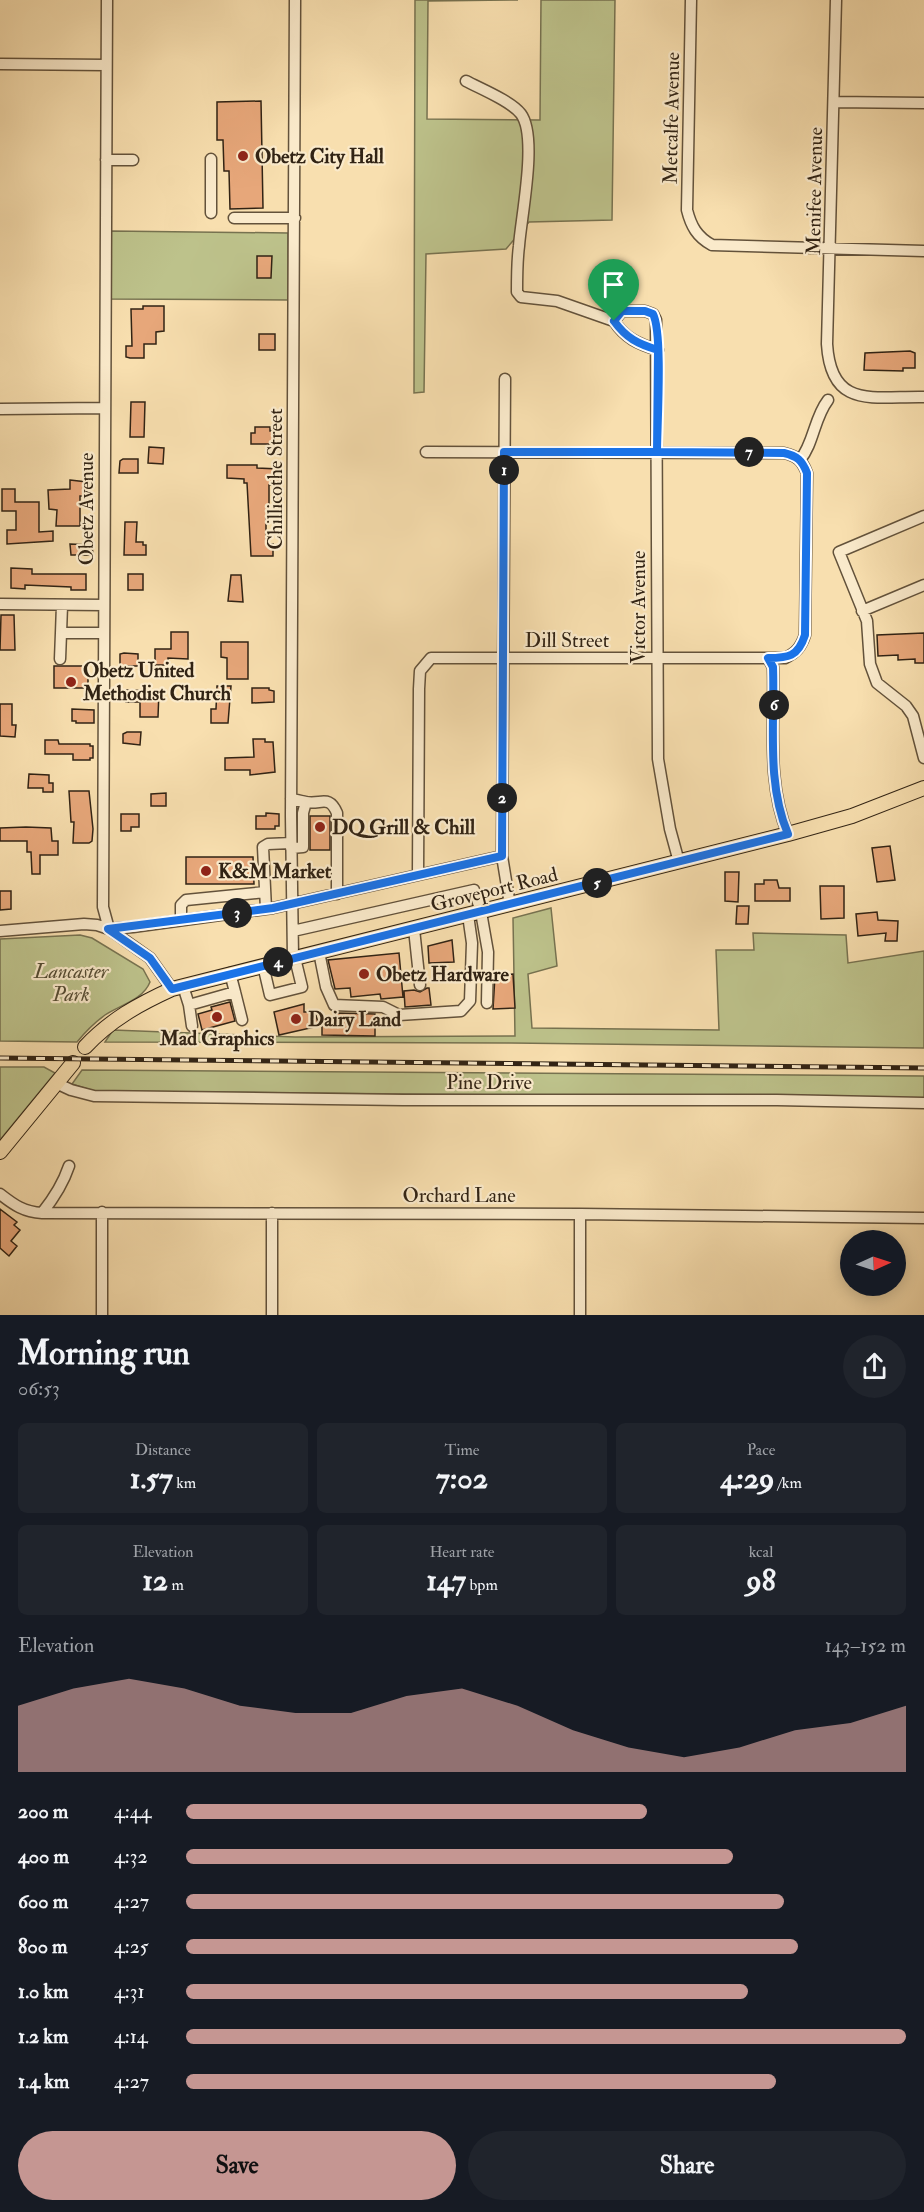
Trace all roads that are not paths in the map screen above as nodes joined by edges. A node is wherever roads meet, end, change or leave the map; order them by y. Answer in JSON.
{"nodes":[{"id":1,"x":107,"y":0,"type":"edge"},
{"id":2,"x":295,"y":0,"type":"edge"},
{"id":3,"x":691,"y":0,"type":"edge"},
{"id":4,"x":836,"y":0,"type":"edge"},
{"id":5,"x":0,"y":64,"type":"edge"},
{"id":6,"x":106,"y":65,"type":"junction"},
{"id":7,"x":466,"y":81,"type":"dead end"},
{"id":8,"x":834,"y":102,"type":"junction"},
{"id":9,"x":924,"y":103,"type":"edge"},
{"id":10,"x":211,"y":159,"type":"dead end"},
{"id":11,"x":106,"y":160,"type":"junction"},
{"id":12,"x":133,"y":160,"type":"dead end"},
{"id":13,"x":211,"y":213,"type":"dead end"},
{"id":14,"x":234,"y":218,"type":"dead end"},
{"id":15,"x":295,"y":218,"type":"junction"},
{"id":16,"x":831,"y":249,"type":"junction"},
{"id":17,"x":924,"y":251,"type":"edge"},
{"id":18,"x":614,"y":321,"type":"junction"},
{"id":19,"x":658,"y":350,"type":"junction"},
{"id":20,"x":505,"y":379,"type":"dead end"},
{"id":21,"x":924,"y":397,"type":"edge"},
{"id":22,"x":828,"y":400,"type":"dead end"},
{"id":23,"x":104,"y":408,"type":"junction"},
{"id":24,"x":0,"y":409,"type":"edge"},
{"id":25,"x":426,"y":452,"type":"dead end"},
{"id":26,"x":504,"y":452,"type":"junction"},
{"id":27,"x":657,"y":452,"type":"junction"},
{"id":28,"x":802,"y":464,"type":"junction"},
{"id":29,"x":924,"y":516,"type":"edge"},
{"id":30,"x":924,"y":585,"type":"edge"},
{"id":31,"x":0,"y":604,"type":"edge"},
{"id":32,"x":62,"y":605,"type":"junction"},
{"id":33,"x":104,"y":605,"type":"junction"},
{"id":34,"x":862,"y":611,"type":"junction"},
{"id":35,"x":61,"y":633,"type":"junction"},
{"id":36,"x":104,"y":633,"type":"junction"},
{"id":37,"x":503,"y":658,"type":"junction"},
{"id":38,"x":656,"y":658,"type":"junction"},
{"id":39,"x":768,"y":658,"type":"junction"},
{"id":40,"x":60,"y":659,"type":"dead end"},
{"id":41,"x":924,"y":758,"type":"edge"},
{"id":42,"x":924,"y":788,"type":"edge"},
{"id":43,"x":291,"y":800,"type":"junction"},
{"id":44,"x":306,"y":802,"type":"junction"},
{"id":45,"x":788,"y":834,"type":"junction"},
{"id":46,"x":291,"y":846,"type":"junction"},
{"id":47,"x":502,"y":856,"type":"junction"},
{"id":48,"x":679,"y":862,"type":"junction"},
{"id":49,"x":418,"y":875,"type":"junction"},
{"id":50,"x":264,"y":892,"type":"junction"},
{"id":51,"x":337,"y":894,"type":"junction"},
{"id":52,"x":292,"y":904,"type":"junction"},
{"id":53,"x":510,"y":905,"type":"junction"},
{"id":54,"x":266,"y":909,"type":"junction"},
{"id":55,"x":475,"y":914,"type":"junction"},
{"id":56,"x":181,"y":920,"type":"junction"},
{"id":57,"x":108,"y":929,"type":"junction"},
{"id":58,"x":414,"y":929,"type":"junction"},
{"id":59,"x":0,"y":931,"type":"edge"},
{"id":60,"x":293,"y":931,"type":"junction"},
{"id":61,"x":319,"y":952,"type":"junction"},
{"id":62,"x":294,"y":958,"type":"junction"},
{"id":63,"x":263,"y":965,"type":"junction"},
{"id":64,"x":230,"y":973,"type":"junction"},
{"id":65,"x":420,"y":985,"type":"dead end"},
{"id":66,"x":178,"y":987,"type":"junction"},
{"id":67,"x":235,"y":992,"type":"junction"},
{"id":68,"x":487,"y":1003,"type":"dead end"},
{"id":69,"x":189,"y":1005,"type":"junction"},
{"id":70,"x":242,"y":1020,"type":"dead end"},
{"id":71,"x":192,"y":1026,"type":"dead end"},
{"id":72,"x":85,"y":1047,"type":"dead end"},
{"id":73,"x":72,"y":1063,"type":"dead end"},
{"id":74,"x":56,"y":1083,"type":"junction"},
{"id":75,"x":924,"y":1103,"type":"edge"},
{"id":76,"x":0,"y":1152,"type":"edge"},
{"id":77,"x":69,"y":1166,"type":"dead end"},
{"id":78,"x":0,"y":1194,"type":"edge"},
{"id":79,"x":102,"y":1212,"type":"junction"},
{"id":80,"x":42,"y":1213,"type":"junction"},
{"id":81,"x":272,"y":1213,"type":"junction"},
{"id":82,"x":580,"y":1214,"type":"junction"},
{"id":83,"x":924,"y":1218,"type":"edge"},
{"id":84,"x":102,"y":1315,"type":"edge"},
{"id":85,"x":272,"y":1315,"type":"edge"},
{"id":86,"x":580,"y":1315,"type":"edge"}],
"edges":[{"from":1,"to":6,"type":"street","name":"Obetz Avenue"},
{"from":2,"to":15,"type":"street","name":"Chillicothe Street"},
{"from":3,"to":16,"type":"street","name":"Metcalfe Avenue"},
{"from":4,"to":8,"type":"street","name":"Menifee Avenue"},
{"from":5,"to":6,"type":"street"},
{"from":6,"to":11,"type":"street","name":"Obetz Avenue"},
{"from":7,"to":18,"type":"street"},
{"from":8,"to":9,"type":"street"},
{"from":8,"to":16,"type":"street","name":"Menifee Avenue"},
{"from":10,"to":13,"type":"street"},
{"from":11,"to":12,"type":"street"},
{"from":11,"to":23,"type":"street","name":"Obetz Avenue"},
{"from":14,"to":15,"type":"street"},
{"from":15,"to":43,"type":"street","name":"Chillicothe Street"},
{"from":16,"to":17,"type":"street"},
{"from":16,"to":21,"type":"street","name":"Menifee Avenue"},
{"from":18,"to":19,"type":"street"},
{"from":18,"to":19,"type":"street","name":"Victor Avenue"},
{"from":19,"to":27,"type":"street","name":"Victor Avenue"},
{"from":20,"to":26,"type":"street"},
{"from":22,"to":28,"type":"street"},
{"from":23,"to":24,"type":"street"},
{"from":23,"to":33,"type":"street","name":"Obetz Avenue"},
{"from":25,"to":26,"type":"street"},
{"from":26,"to":27,"type":"street"},
{"from":26,"to":37,"type":"street"},
{"from":27,"to":28,"type":"street"},
{"from":27,"to":38,"type":"street","name":"Victor Avenue"},
{"from":28,"to":39,"type":"street","name":"Dill Street"},
{"from":29,"to":34,"type":"street"},
{"from":30,"to":34,"type":"street"},
{"from":31,"to":32,"type":"street"},
{"from":32,"to":33,"type":"street"},
{"from":32,"to":35,"type":"street"},
{"from":33,"to":36,"type":"street","name":"Obetz Avenue"},
{"from":34,"to":41,"type":"street"},
{"from":35,"to":36,"type":"street"},
{"from":35,"to":40,"type":"street"},
{"from":36,"to":57,"type":"street","name":"Obetz Avenue"},
{"from":37,"to":38,"type":"street","name":"Dill Street"},
{"from":37,"to":47,"type":"street"},
{"from":37,"to":49,"type":"street","name":"Dill Street"},
{"from":38,"to":39,"type":"street","name":"Dill Street"},
{"from":38,"to":48,"type":"street","name":"Victor Avenue"},
{"from":39,"to":45,"type":"street"},
{"from":42,"to":45,"type":"main road","name":"Groveport Road"},
{"from":43,"to":44,"type":"street"},
{"from":43,"to":46,"type":"street","name":"Chillicothe Street"},
{"from":44,"to":46,"type":"street"},
{"from":44,"to":51,"type":"street"},
{"from":45,"to":48,"type":"main road","name":"Groveport Road"},
{"from":46,"to":50,"type":"street"},
{"from":46,"to":52,"type":"street","name":"Chillicothe Street"},
{"from":47,"to":49,"type":"street"},
{"from":47,"to":53,"type":"street"},
{"from":48,"to":53,"type":"main road","name":"Groveport Road"},
{"from":49,"to":51,"type":"street"},
{"from":50,"to":54,"type":"street"},
{"from":50,"to":56,"type":"street"},
{"from":51,"to":52,"type":"street"},
{"from":52,"to":54,"type":"street"},
{"from":52,"to":60,"type":"street","name":"Chillicothe Street"},
{"from":53,"to":55,"type":"main road","name":"Groveport Road"},
{"from":54,"to":56,"type":"street"},
{"from":55,"to":58,"type":"main road","name":"Groveport Road"},
{"from":55,"to":60,"type":"street"},
{"from":55,"to":61,"type":"street"},
{"from":55,"to":68,"type":"street"},
{"from":56,"to":57,"type":"street"},
{"from":57,"to":59,"type":"street"},
{"from":57,"to":66,"type":"street"},
{"from":58,"to":61,"type":"main road","name":"Groveport Road"},
{"from":58,"to":65,"type":"street"},
{"from":60,"to":62,"type":"street","name":"Chillicothe Street"},
{"from":61,"to":62,"type":"main road","name":"Groveport Road"},
{"from":62,"to":63,"type":"main road","name":"Groveport Road"},
{"from":62,"to":63,"type":"street","name":"Chillicothe Street"},
{"from":63,"to":64,"type":"main road","name":"Groveport Road"},
{"from":64,"to":66,"type":"main road","name":"Groveport Road"},
{"from":64,"to":67,"type":"street"},
{"from":66,"to":69,"type":"street"},
{"from":66,"to":72,"type":"main road","name":"Groveport Road"},
{"from":67,"to":69,"type":"street"},
{"from":67,"to":70,"type":"street"},
{"from":69,"to":71,"type":"street"},
{"from":73,"to":74,"type":"main road"},
{"from":74,"to":75,"type":"street","name":"Pine Drive"},
{"from":74,"to":76,"type":"main road"},
{"from":77,"to":80,"type":"street"},
{"from":78,"to":80,"type":"street","name":"Orchard Lane"},
{"from":79,"to":80,"type":"street","name":"Orchard Lane"},
{"from":79,"to":81,"type":"street","name":"Orchard Lane"},
{"from":79,"to":84,"type":"street"},
{"from":81,"to":82,"type":"street","name":"Orchard Lane"},
{"from":81,"to":85,"type":"street"},
{"from":82,"to":83,"type":"street","name":"Orchard Lane"},
{"from":82,"to":86,"type":"street"}]}
